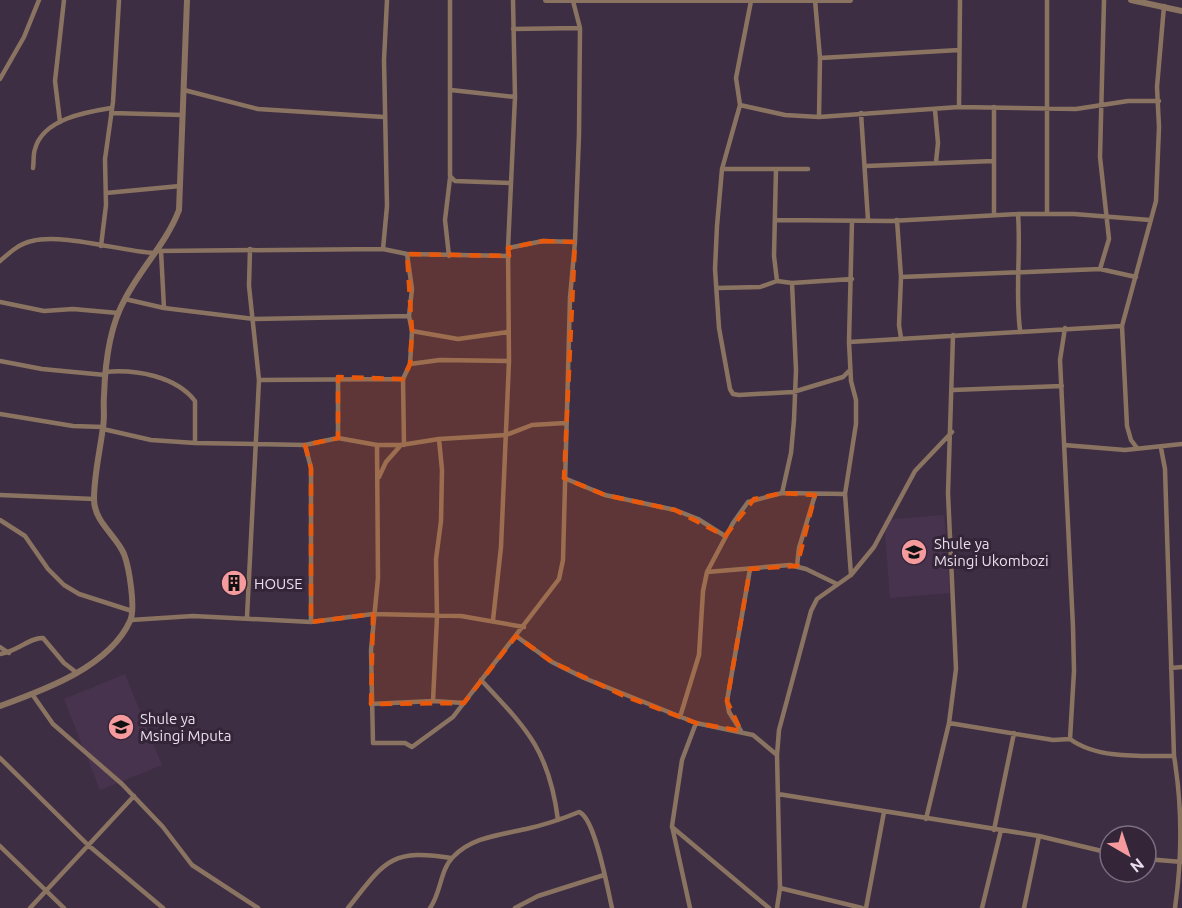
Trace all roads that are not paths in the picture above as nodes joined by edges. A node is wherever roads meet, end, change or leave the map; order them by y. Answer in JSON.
{"nodes":[{"id":1,"x":39,"y":0,"type":"edge"},
{"id":2,"x":64,"y":0,"type":"edge"},
{"id":3,"x":119,"y":0,"type":"edge"},
{"id":4,"x":187,"y":0,"type":"edge"},
{"id":5,"x":387,"y":0,"type":"edge"},
{"id":6,"x":450,"y":0,"type":"edge"},
{"id":7,"x":513,"y":0,"type":"edge"},
{"id":8,"x":546,"y":0,"type":"edge"},
{"id":9,"x":596,"y":0,"type":"edge"},
{"id":10,"x":815,"y":0,"type":"edge"},
{"id":11,"x":850,"y":0,"type":"edge"},
{"id":12,"x":960,"y":0,"type":"edge"},
{"id":13,"x":1047,"y":0,"type":"edge"},
{"id":14,"x":1104,"y":0,"type":"edge"},
{"id":15,"x":1131,"y":0,"type":"edge"},
{"id":16,"x":573,"y":1,"type":"edge"},
{"id":17,"x":755,"y":1,"type":"edge"},
{"id":18,"x":1164,"y":6,"type":"junction"},
{"id":19,"x":1182,"y":11,"type":"edge"},
{"id":20,"x":580,"y":28,"type":"junction"},
{"id":21,"x":513,"y":29,"type":"junction"},
{"id":22,"x":959,"y":50,"type":"junction"},
{"id":23,"x":820,"y":58,"type":"junction"},
{"id":24,"x":0,"y":79,"type":"edge"},
{"id":25,"x":184,"y":90,"type":"junction"},
{"id":26,"x":452,"y":90,"type":"junction"},
{"id":27,"x":515,"y":97,"type":"junction"},
{"id":28,"x":1159,"y":100,"type":"junction"},
{"id":29,"x":1101,"y":104,"type":"junction"},
{"id":30,"x":740,"y":105,"type":"junction"},
{"id":31,"x":959,"y":107,"type":"junction"},
{"id":32,"x":994,"y":107,"type":"junction"},
{"id":33,"x":1047,"y":109,"type":"junction"},
{"id":34,"x":935,"y":110,"type":"junction"},
{"id":35,"x":111,"y":111,"type":"junction"},
{"id":36,"x":861,"y":113,"type":"junction"},
{"id":37,"x":183,"y":115,"type":"junction"},
{"id":38,"x":384,"y":117,"type":"junction"},
{"id":39,"x":819,"y":117,"type":"junction"},
{"id":40,"x":60,"y":122,"type":"junction"},
{"id":41,"x":993,"y":161,"type":"junction"},
{"id":42,"x":936,"y":162,"type":"junction"},
{"id":43,"x":866,"y":166,"type":"junction"},
{"id":44,"x":33,"y":168,"type":"dead end"},
{"id":45,"x":722,"y":169,"type":"junction"},
{"id":46,"x":776,"y":169,"type":"junction"},
{"id":47,"x":808,"y":169,"type":"dead end"},
{"id":48,"x":450,"y":178,"type":"junction"},
{"id":49,"x":510,"y":183,"type":"junction"},
{"id":50,"x":181,"y":186,"type":"junction"},
{"id":51,"x":105,"y":193,"type":"junction"},
{"id":52,"x":1018,"y":214,"type":"junction"},
{"id":53,"x":1047,"y":214,"type":"junction"},
{"id":54,"x":993,"y":215,"type":"junction"},
{"id":55,"x":1106,"y":216,"type":"junction"},
{"id":56,"x":776,"y":220,"type":"junction"},
{"id":57,"x":868,"y":220,"type":"junction"},
{"id":58,"x":897,"y":220,"type":"junction"},
{"id":59,"x":1150,"y":220,"type":"junction"},
{"id":60,"x":852,"y":221,"type":"junction"},
{"id":61,"x":575,"y":243,"type":"junction"},
{"id":62,"x":101,"y":246,"type":"junction"},
{"id":63,"x":250,"y":249,"type":"junction"},
{"id":64,"x":383,"y":249,"type":"junction"},
{"id":65,"x":508,"y":249,"type":"junction"},
{"id":66,"x":157,"y":252,"type":"junction"},
{"id":67,"x":407,"y":254,"type":"junction"},
{"id":68,"x":449,"y":256,"type":"junction"},
{"id":69,"x":509,"y":256,"type":"junction"},
{"id":70,"x":0,"y":261,"type":"edge"},
{"id":71,"x":1101,"y":269,"type":"junction"},
{"id":72,"x":1018,"y":274,"type":"junction"},
{"id":73,"x":901,"y":277,"type":"junction"},
{"id":74,"x":1136,"y":277,"type":"junction"},
{"id":75,"x":852,"y":279,"type":"junction"},
{"id":76,"x":777,"y":281,"type":"junction"},
{"id":77,"x":792,"y":283,"type":"junction"},
{"id":78,"x":717,"y":288,"type":"junction"},
{"id":79,"x":125,"y":299,"type":"junction"},
{"id":80,"x":0,"y":302,"type":"edge"},
{"id":81,"x":164,"y":308,"type":"junction"},
{"id":82,"x":118,"y":313,"type":"junction"},
{"id":83,"x":409,"y":316,"type":"junction"},
{"id":84,"x":254,"y":319,"type":"junction"},
{"id":85,"x":1122,"y":326,"type":"junction"},
{"id":86,"x":1065,"y":328,"type":"junction"},
{"id":87,"x":1020,"y":330,"type":"junction"},
{"id":88,"x":412,"y":331,"type":"junction"},
{"id":89,"x":508,"y":332,"type":"junction"},
{"id":90,"x":953,"y":335,"type":"junction"},
{"id":91,"x":901,"y":338,"type":"junction"},
{"id":92,"x":849,"y":342,"type":"junction"},
{"id":93,"x":509,"y":361,"type":"junction"},
{"id":94,"x":0,"y":362,"type":"edge"},
{"id":95,"x":410,"y":364,"type":"junction"},
{"id":96,"x":850,"y":370,"type":"junction"},
{"id":97,"x":105,"y":374,"type":"junction"},
{"id":98,"x":338,"y":378,"type":"junction"},
{"id":99,"x":403,"y":379,"type":"junction"},
{"id":100,"x":259,"y":380,"type":"junction"},
{"id":101,"x":1062,"y":386,"type":"junction"},
{"id":102,"x":953,"y":390,"type":"junction"},
{"id":103,"x":794,"y":392,"type":"junction"},
{"id":104,"x":0,"y":414,"type":"edge"},
{"id":105,"x":565,"y":423,"type":"junction"},
{"id":106,"x":103,"y":428,"type":"junction"},
{"id":107,"x":952,"y":432,"type":"junction"},
{"id":108,"x":506,"y":435,"type":"junction"},
{"id":109,"x":338,"y":438,"type":"junction"},
{"id":110,"x":439,"y":439,"type":"junction"},
{"id":111,"x":195,"y":443,"type":"junction"},
{"id":112,"x":255,"y":444,"type":"junction"},
{"id":113,"x":1182,"y":444,"type":"edge"},
{"id":114,"x":305,"y":445,"type":"junction"},
{"id":115,"x":377,"y":445,"type":"junction"},
{"id":116,"x":402,"y":445,"type":"junction"},
{"id":117,"x":1064,"y":445,"type":"junction"},
{"id":118,"x":1137,"y":448,"type":"junction"},
{"id":119,"x":1161,"y":448,"type":"junction"},
{"id":120,"x":564,"y":478,"type":"junction"},
{"id":121,"x":377,"y":486,"type":"junction"},
{"id":122,"x":782,"y":493,"type":"junction"},
{"id":123,"x":845,"y":494,"type":"junction"},
{"id":124,"x":0,"y":495,"type":"edge"},
{"id":125,"x":814,"y":495,"type":"junction"},
{"id":126,"x":94,"y":499,"type":"junction"},
{"id":127,"x":0,"y":520,"type":"edge"},
{"id":128,"x":725,"y":536,"type":"junction"},
{"id":129,"x":797,"y":566,"type":"junction"},
{"id":130,"x":750,"y":568,"type":"junction"},
{"id":131,"x":707,"y":572,"type":"junction"},
{"id":132,"x":851,"y":575,"type":"junction"},
{"id":133,"x":837,"y":584,"type":"junction"},
{"id":134,"x":132,"y":611,"type":"junction"},
{"id":135,"x":373,"y":614,"type":"junction"},
{"id":136,"x":247,"y":617,"type":"junction"},
{"id":137,"x":437,"y":617,"type":"junction"},
{"id":138,"x":131,"y":620,"type":"junction"},
{"id":139,"x":494,"y":620,"type":"junction"},
{"id":140,"x":311,"y":622,"type":"junction"},
{"id":141,"x":524,"y":627,"type":"junction"},
{"id":142,"x":516,"y":636,"type":"junction"},
{"id":143,"x":0,"y":647,"type":"edge"},
{"id":144,"x":9,"y":653,"type":"junction"},
{"id":145,"x":0,"y":654,"type":"edge"},
{"id":146,"x":1182,"y":667,"type":"edge"},
{"id":147,"x":1171,"y":668,"type":"junction"},
{"id":148,"x":77,"y":673,"type":"junction"},
{"id":149,"x":481,"y":680,"type":"junction"},
{"id":150,"x":32,"y":694,"type":"junction"},
{"id":151,"x":433,"y":701,"type":"junction"},
{"id":152,"x":464,"y":703,"type":"junction"},
{"id":153,"x":371,"y":704,"type":"junction"},
{"id":154,"x":0,"y":706,"type":"edge"},
{"id":155,"x":680,"y":717,"type":"junction"},
{"id":156,"x":696,"y":723,"type":"junction"},
{"id":157,"x":949,"y":723,"type":"junction"},
{"id":158,"x":741,"y":731,"type":"junction"},
{"id":159,"x":1014,"y":733,"type":"junction"},
{"id":160,"x":1070,"y":739,"type":"junction"},
{"id":161,"x":777,"y":755,"type":"junction"},
{"id":162,"x":1174,"y":756,"type":"junction"},
{"id":163,"x":0,"y":758,"type":"edge"},
{"id":164,"x":778,"y":794,"type":"junction"},
{"id":165,"x":134,"y":796,"type":"junction"},
{"id":166,"x":884,"y":812,"type":"junction"},
{"id":167,"x":926,"y":819,"type":"junction"},
{"id":168,"x":558,"y":820,"type":"junction"},
{"id":169,"x":672,"y":826,"type":"junction"},
{"id":170,"x":994,"y":830,"type":"junction"},
{"id":171,"x":1001,"y":830,"type":"junction"},
{"id":172,"x":1039,"y":836,"type":"junction"},
{"id":173,"x":87,"y":845,"type":"junction"},
{"id":174,"x":0,"y":846,"type":"edge"},
{"id":175,"x":1098,"y":850,"type":"edge"},
{"id":176,"x":451,"y":858,"type":"junction"},
{"id":177,"x":1158,"y":860,"type":"edge"},
{"id":178,"x":1180,"y":862,"type":"edge"},
{"id":179,"x":604,"y":875,"type":"junction"},
{"id":180,"x":780,"y":888,"type":"junction"},
{"id":181,"x":45,"y":890,"type":"junction"},
{"id":182,"x":850,"y":907,"type":"edge"},
{"id":183,"x":30,"y":908,"type":"edge"},
{"id":184,"x":64,"y":908,"type":"edge"},
{"id":185,"x":163,"y":908,"type":"edge"},
{"id":186,"x":258,"y":908,"type":"edge"},
{"id":187,"x":348,"y":908,"type":"edge"},
{"id":188,"x":430,"y":908,"type":"edge"},
{"id":189,"x":515,"y":908,"type":"edge"},
{"id":190,"x":612,"y":908,"type":"edge"},
{"id":191,"x":690,"y":908,"type":"edge"},
{"id":192,"x":769,"y":908,"type":"edge"},
{"id":193,"x":777,"y":908,"type":"edge"},
{"id":194,"x":864,"y":908,"type":"edge"},
{"id":195,"x":982,"y":908,"type":"edge"},
{"id":196,"x":1024,"y":908,"type":"edge"},
{"id":197,"x":1175,"y":908,"type":"edge"}],
"edges":[{"from":1,"to":24,"type":"street"},
{"from":2,"to":40,"type":"street"},
{"from":3,"to":35,"type":"street"},
{"from":4,"to":25,"type":"street"},
{"from":5,"to":38,"type":"street"},
{"from":6,"to":26,"type":"street"},
{"from":7,"to":21,"type":"street"},
{"from":8,"to":16,"type":"street"},
{"from":9,"to":16,"type":"street"},
{"from":9,"to":17,"type":"street"},
{"from":10,"to":11,"type":"street"},
{"from":10,"to":17,"type":"street"},
{"from":10,"to":23,"type":"street"},
{"from":12,"to":22,"type":"street"},
{"from":13,"to":33,"type":"street"},
{"from":14,"to":29,"type":"street"},
{"from":15,"to":18,"type":"street"},
{"from":16,"to":20,"type":"street"},
{"from":17,"to":30,"type":"street"},
{"from":18,"to":19,"type":"street"},
{"from":18,"to":28,"type":"street"},
{"from":20,"to":21,"type":"street"},
{"from":20,"to":61,"type":"street"},
{"from":21,"to":27,"type":"street"},
{"from":22,"to":23,"type":"street"},
{"from":22,"to":31,"type":"street"},
{"from":23,"to":39,"type":"street"},
{"from":25,"to":37,"type":"street"},
{"from":25,"to":38,"type":"street"},
{"from":26,"to":27,"type":"street"},
{"from":26,"to":48,"type":"street"},
{"from":27,"to":49,"type":"street"},
{"from":28,"to":29,"type":"street"},
{"from":28,"to":59,"type":"street"},
{"from":29,"to":33,"type":"street"},
{"from":29,"to":55,"type":"street"},
{"from":30,"to":39,"type":"street"},
{"from":30,"to":45,"type":"street"},
{"from":31,"to":32,"type":"street"},
{"from":31,"to":34,"type":"street"},
{"from":32,"to":33,"type":"street"},
{"from":32,"to":41,"type":"street"},
{"from":33,"to":53,"type":"street"},
{"from":34,"to":36,"type":"street"},
{"from":34,"to":42,"type":"street"},
{"from":35,"to":37,"type":"street"},
{"from":35,"to":40,"type":"street"},
{"from":35,"to":51,"type":"street"},
{"from":36,"to":39,"type":"street"},
{"from":36,"to":43,"type":"street"},
{"from":37,"to":50,"type":"street"},
{"from":38,"to":64,"type":"street"},
{"from":40,"to":44,"type":"street"},
{"from":41,"to":42,"type":"street"},
{"from":41,"to":54,"type":"street"},
{"from":42,"to":43,"type":"street"},
{"from":43,"to":57,"type":"street"},
{"from":45,"to":46,"type":"street"},
{"from":45,"to":78,"type":"street"},
{"from":46,"to":47,"type":"street"},
{"from":46,"to":56,"type":"street"},
{"from":48,"to":49,"type":"street"},
{"from":48,"to":68,"type":"street"},
{"from":49,"to":65,"type":"street"},
{"from":50,"to":51,"type":"street"},
{"from":50,"to":66,"type":"street"},
{"from":51,"to":62,"type":"street"},
{"from":52,"to":53,"type":"street"},
{"from":52,"to":54,"type":"street"},
{"from":52,"to":72,"type":"street"},
{"from":53,"to":55,"type":"street"},
{"from":54,"to":58,"type":"street"},
{"from":55,"to":59,"type":"street"},
{"from":55,"to":71,"type":"street"},
{"from":56,"to":60,"type":"street"},
{"from":56,"to":76,"type":"street"},
{"from":57,"to":58,"type":"street"},
{"from":57,"to":60,"type":"street"},
{"from":58,"to":73,"type":"street"},
{"from":59,"to":74,"type":"street"},
{"from":60,"to":75,"type":"street"},
{"from":61,"to":65,"type":"street"},
{"from":61,"to":105,"type":"street"},
{"from":62,"to":66,"type":"street"},
{"from":62,"to":70,"type":"street"},
{"from":63,"to":64,"type":"street"},
{"from":63,"to":66,"type":"street"},
{"from":63,"to":84,"type":"street"},
{"from":64,"to":67,"type":"street"},
{"from":65,"to":69,"type":"street"},
{"from":66,"to":79,"type":"street"},
{"from":66,"to":81,"type":"street"},
{"from":67,"to":68,"type":"street"},
{"from":67,"to":83,"type":"street"},
{"from":68,"to":69,"type":"street"},
{"from":69,"to":89,"type":"street"},
{"from":71,"to":72,"type":"street"},
{"from":71,"to":74,"type":"street"},
{"from":72,"to":73,"type":"street"},
{"from":72,"to":87,"type":"street"},
{"from":73,"to":91,"type":"street"},
{"from":74,"to":85,"type":"street"},
{"from":75,"to":77,"type":"street"},
{"from":75,"to":92,"type":"street"},
{"from":76,"to":77,"type":"street"},
{"from":76,"to":78,"type":"street"},
{"from":77,"to":103,"type":"street"},
{"from":78,"to":103,"type":"street"},
{"from":79,"to":81,"type":"street"},
{"from":79,"to":82,"type":"street"},
{"from":80,"to":82,"type":"street"},
{"from":81,"to":84,"type":"street"},
{"from":82,"to":97,"type":"street"},
{"from":83,"to":84,"type":"street"},
{"from":83,"to":88,"type":"street"},
{"from":84,"to":100,"type":"street"},
{"from":85,"to":86,"type":"street"},
{"from":85,"to":118,"type":"street"},
{"from":86,"to":87,"type":"street"},
{"from":86,"to":101,"type":"street"},
{"from":87,"to":90,"type":"street"},
{"from":88,"to":89,"type":"street"},
{"from":88,"to":95,"type":"street"},
{"from":89,"to":93,"type":"street"},
{"from":90,"to":91,"type":"street"},
{"from":90,"to":102,"type":"street"},
{"from":91,"to":92,"type":"street"},
{"from":92,"to":96,"type":"street"},
{"from":93,"to":95,"type":"street"},
{"from":93,"to":108,"type":"street"},
{"from":94,"to":97,"type":"street"},
{"from":95,"to":99,"type":"street"},
{"from":96,"to":103,"type":"street"},
{"from":96,"to":123,"type":"street"},
{"from":97,"to":106,"type":"street"},
{"from":97,"to":111,"type":"street"},
{"from":98,"to":99,"type":"street"},
{"from":98,"to":100,"type":"street"},
{"from":98,"to":109,"type":"street"},
{"from":99,"to":116,"type":"street"},
{"from":100,"to":112,"type":"street"},
{"from":101,"to":102,"type":"street"},
{"from":101,"to":117,"type":"street"},
{"from":102,"to":107,"type":"street"},
{"from":103,"to":122,"type":"street"},
{"from":104,"to":106,"type":"street"},
{"from":105,"to":108,"type":"street"},
{"from":105,"to":120,"type":"street"},
{"from":106,"to":111,"type":"street"},
{"from":106,"to":126,"type":"street"},
{"from":107,"to":132,"type":"street"},
{"from":107,"to":157,"type":"street"},
{"from":108,"to":110,"type":"street"},
{"from":108,"to":139,"type":"street"},
{"from":109,"to":114,"type":"street"},
{"from":109,"to":115,"type":"street"},
{"from":110,"to":116,"type":"street"},
{"from":110,"to":137,"type":"street"},
{"from":111,"to":112,"type":"street"},
{"from":112,"to":114,"type":"street"},
{"from":112,"to":136,"type":"street"},
{"from":113,"to":119,"type":"street"},
{"from":114,"to":140,"type":"street"},
{"from":115,"to":116,"type":"street"},
{"from":115,"to":121,"type":"street"},
{"from":116,"to":121,"type":"street"},
{"from":117,"to":118,"type":"street"},
{"from":117,"to":160,"type":"street"},
{"from":118,"to":119,"type":"street"},
{"from":119,"to":147,"type":"street"},
{"from":120,"to":128,"type":"street"},
{"from":120,"to":141,"type":"street"},
{"from":121,"to":135,"type":"street"},
{"from":122,"to":125,"type":"street"},
{"from":122,"to":128,"type":"street"},
{"from":123,"to":125,"type":"street"},
{"from":123,"to":132,"type":"street"},
{"from":124,"to":126,"type":"street"},
{"from":125,"to":129,"type":"street"},
{"from":126,"to":134,"type":"street"},
{"from":127,"to":134,"type":"street"},
{"from":128,"to":131,"type":"street"},
{"from":129,"to":130,"type":"street"},
{"from":129,"to":133,"type":"street"},
{"from":130,"to":131,"type":"street"},
{"from":130,"to":158,"type":"street"},
{"from":131,"to":155,"type":"street"},
{"from":132,"to":133,"type":"street"},
{"from":133,"to":161,"type":"street"},
{"from":134,"to":138,"type":"street"},
{"from":135,"to":137,"type":"street"},
{"from":135,"to":140,"type":"street"},
{"from":135,"to":153,"type":"street"},
{"from":136,"to":138,"type":"street"},
{"from":136,"to":140,"type":"street"},
{"from":137,"to":139,"type":"street"},
{"from":137,"to":151,"type":"street"},
{"from":138,"to":148,"type":"street"},
{"from":139,"to":141,"type":"street"},
{"from":141,"to":142,"type":"street"},
{"from":142,"to":149,"type":"street"},
{"from":142,"to":155,"type":"street"},
{"from":143,"to":144,"type":"street"},
{"from":144,"to":145,"type":"street"},
{"from":144,"to":148,"type":"street"},
{"from":146,"to":147,"type":"street"},
{"from":147,"to":162,"type":"street"},
{"from":148,"to":150,"type":"street"},
{"from":149,"to":152,"type":"street"},
{"from":149,"to":168,"type":"street"},
{"from":150,"to":154,"type":"street"},
{"from":150,"to":165,"type":"street"},
{"from":151,"to":152,"type":"street"},
{"from":151,"to":153,"type":"street"},
{"from":152,"to":153,"type":"street"},
{"from":155,"to":156,"type":"street"},
{"from":156,"to":158,"type":"street"},
{"from":156,"to":169,"type":"street"},
{"from":157,"to":159,"type":"street"},
{"from":157,"to":167,"type":"street"},
{"from":158,"to":161,"type":"street"},
{"from":159,"to":160,"type":"street"},
{"from":159,"to":170,"type":"street"},
{"from":160,"to":162,"type":"street"},
{"from":161,"to":164,"type":"street"},
{"from":162,"to":178,"type":"street"},
{"from":163,"to":173,"type":"street"},
{"from":164,"to":166,"type":"street"},
{"from":164,"to":180,"type":"street"},
{"from":165,"to":173,"type":"street"},
{"from":165,"to":186,"type":"street"},
{"from":166,"to":167,"type":"street"},
{"from":166,"to":194,"type":"street"},
{"from":167,"to":170,"type":"street"},
{"from":168,"to":176,"type":"street"},
{"from":168,"to":179,"type":"street"},
{"from":169,"to":191,"type":"street"},
{"from":169,"to":192,"type":"street"},
{"from":170,"to":171,"type":"street"},
{"from":171,"to":172,"type":"street"},
{"from":171,"to":195,"type":"street"},
{"from":172,"to":175,"type":"street"},
{"from":172,"to":196,"type":"street"},
{"from":173,"to":181,"type":"street"},
{"from":173,"to":185,"type":"street"},
{"from":174,"to":181,"type":"street"},
{"from":176,"to":187,"type":"street"},
{"from":176,"to":188,"type":"street"},
{"from":177,"to":178,"type":"street"},
{"from":178,"to":197,"type":"street"},
{"from":179,"to":189,"type":"street"},
{"from":179,"to":190,"type":"street"},
{"from":180,"to":182,"type":"street"},
{"from":180,"to":193,"type":"street"},
{"from":181,"to":183,"type":"street"},
{"from":181,"to":184,"type":"street"},
{"from":182,"to":194,"type":"street"}]}
